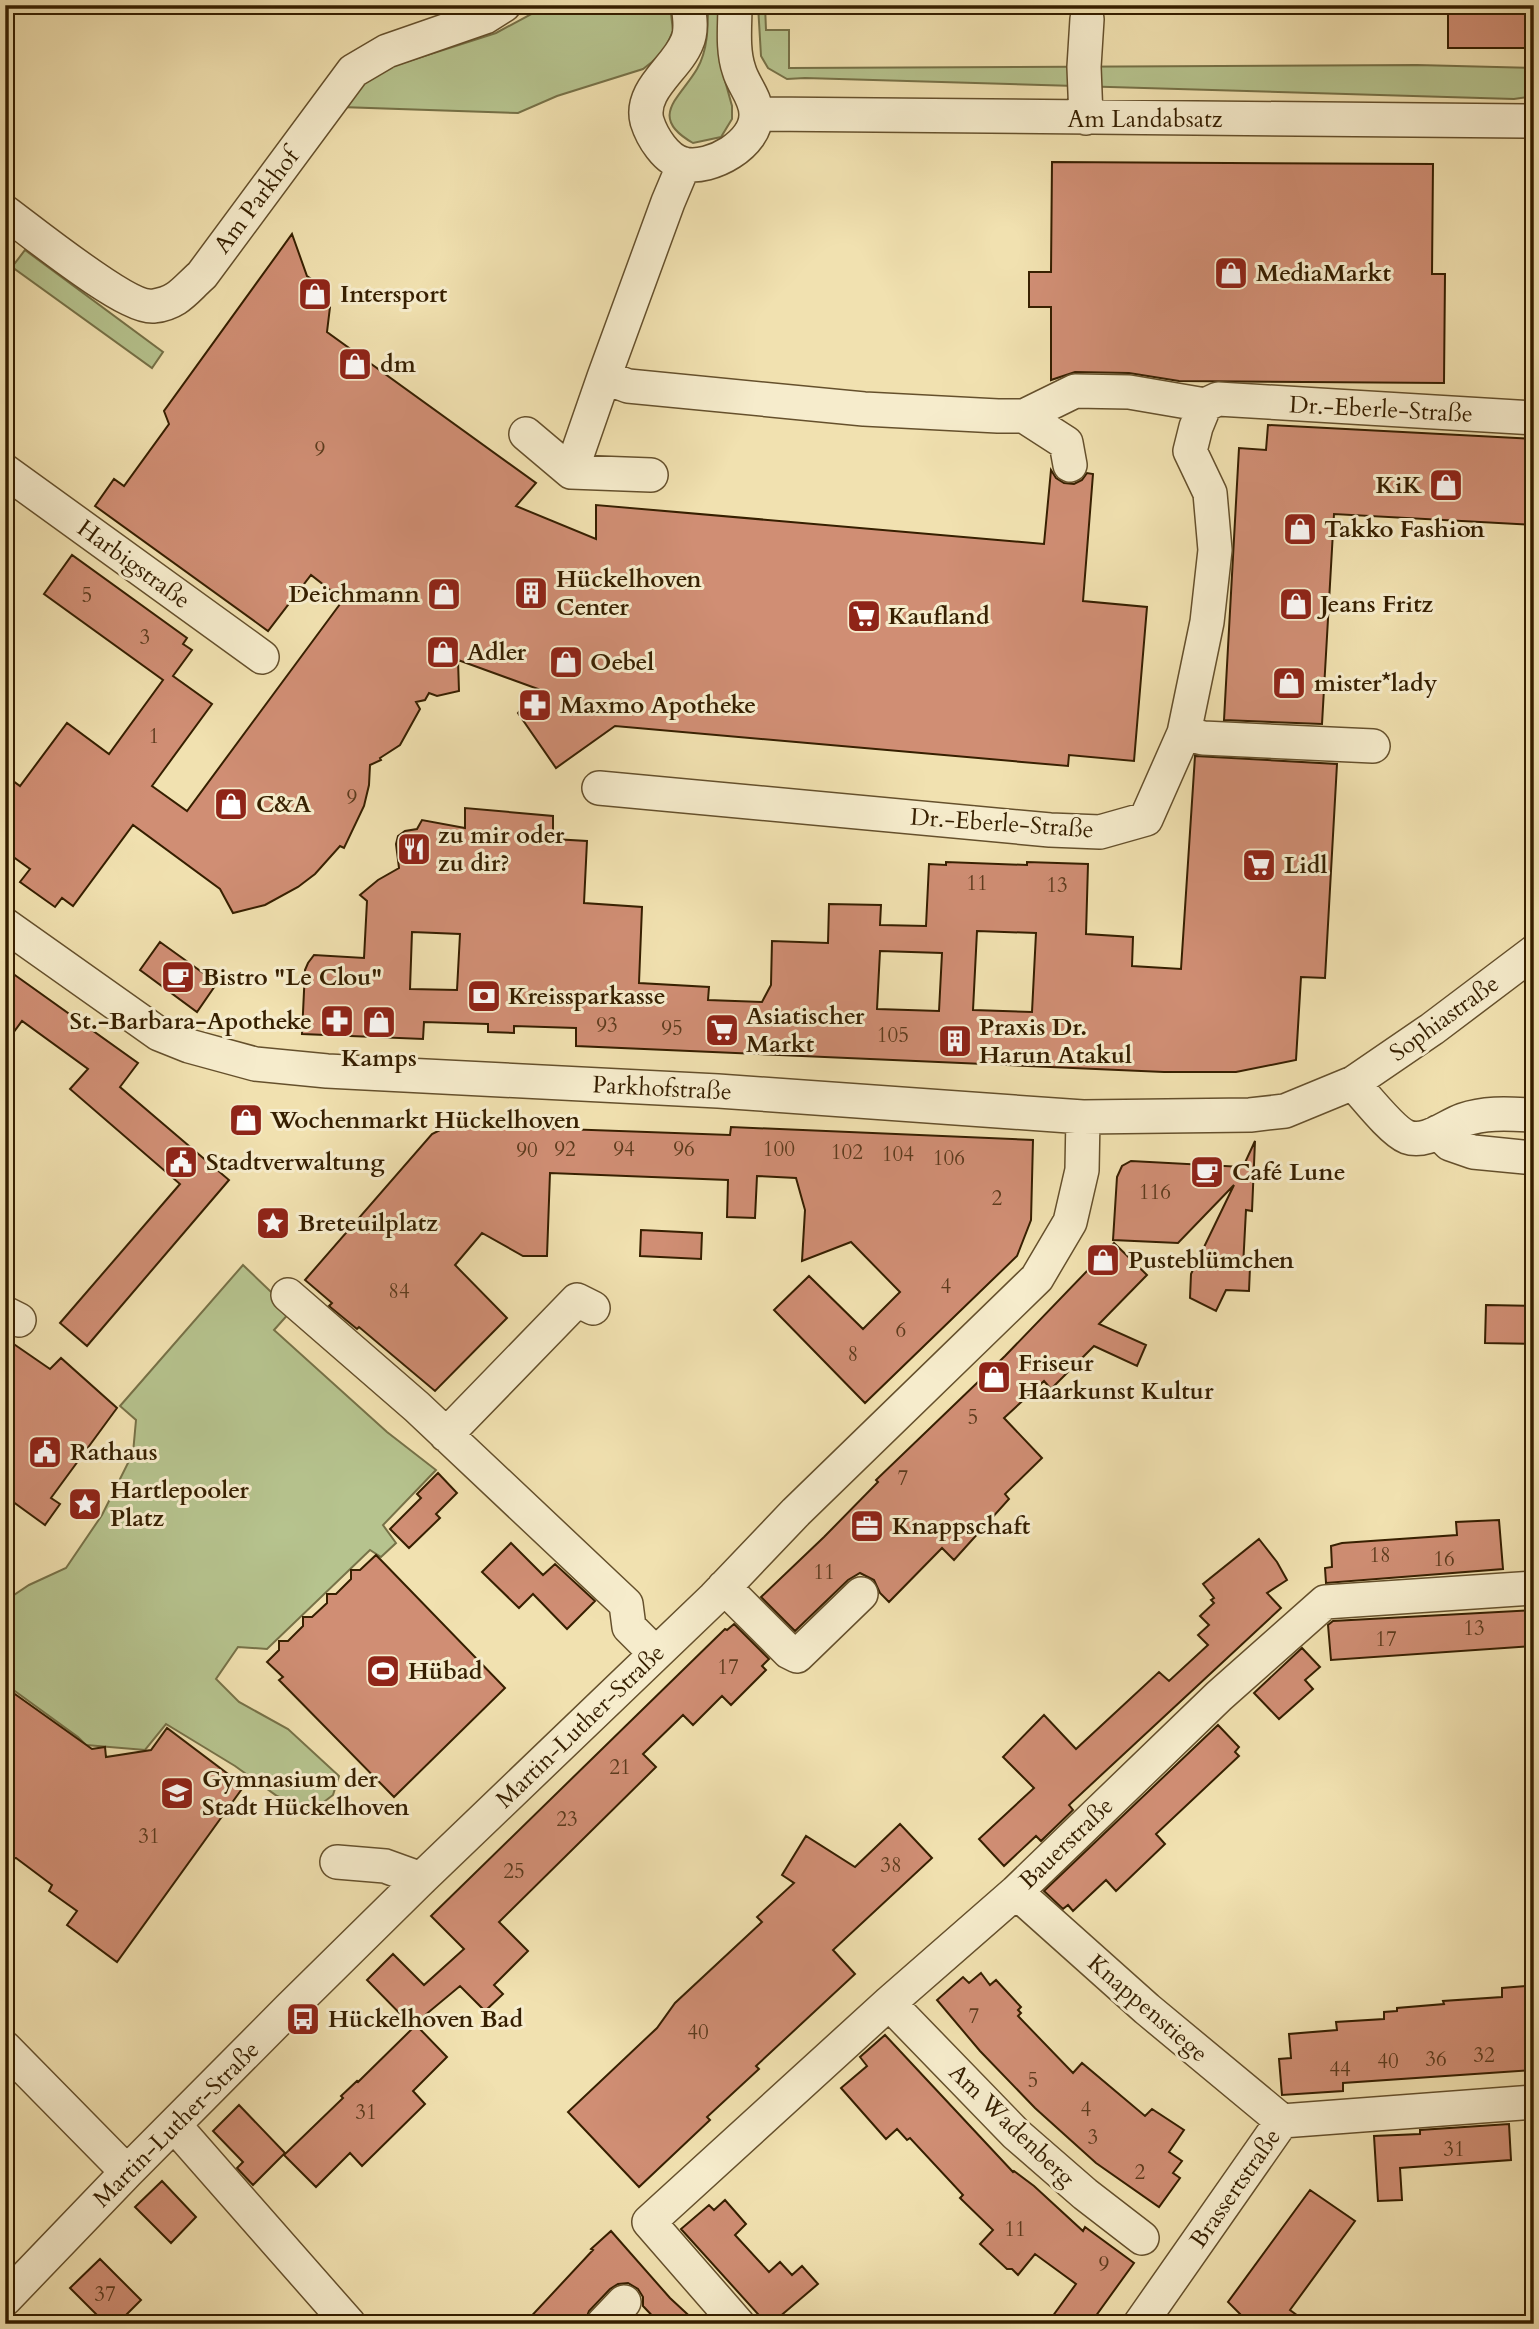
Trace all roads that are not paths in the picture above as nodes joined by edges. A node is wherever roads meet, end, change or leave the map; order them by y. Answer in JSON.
{"nodes":[{"id":1,"x":504,"y":5,"type":"edge"},
{"id":2,"x":688,"y":5,"type":"edge"},
{"id":3,"x":735,"y":5,"type":"edge"},
{"id":4,"x":1087,"y":19,"type":"dead end"},
{"id":5,"x":756,"y":114,"type":"junction"},
{"id":6,"x":1086,"y":118,"type":"junction"},
{"id":7,"x":1534,"y":121,"type":"edge"},
{"id":8,"x":684,"y":164,"type":"junction"},
{"id":9,"x":5,"y":212,"type":"edge"},
{"id":10,"x":604,"y":377,"type":"junction"},
{"id":11,"x":1205,"y":405,"type":"junction"},
{"id":12,"x":1011,"y":416,"type":"junction"},
{"id":13,"x":1534,"y":418,"type":"edge"},
{"id":14,"x":526,"y":434,"type":"dead end"},
{"id":15,"x":1070,"y":465,"type":"dead end"},
{"id":16,"x":5,"y":471,"type":"edge"},
{"id":17,"x":572,"y":472,"type":"junction"},
{"id":18,"x":651,"y":475,"type":"dead end"},
{"id":19,"x":262,"y":657,"type":"dead end"},
{"id":20,"x":1184,"y":733,"type":"junction"},
{"id":21,"x":1373,"y":746,"type":"dead end"},
{"id":22,"x":599,"y":788,"type":"dead end"},
{"id":23,"x":5,"y":925,"type":"edge"},
{"id":24,"x":1534,"y":952,"type":"edge"},
{"id":25,"x":1353,"y":1083,"type":"junction"},
{"id":26,"x":1534,"y":1115,"type":"edge"},
{"id":27,"x":1083,"y":1117,"type":"junction"},
{"id":28,"x":1438,"y":1132,"type":"junction"},
{"id":29,"x":1534,"y":1158,"type":"edge"},
{"id":30,"x":288,"y":1295,"type":"dead end"},
{"id":31,"x":593,"y":1308,"type":"dead end"},
{"id":32,"x":446,"y":1434,"type":"junction"},
{"id":33,"x":724,"y":1587,"type":"junction"},
{"id":34,"x":1534,"y":1588,"type":"edge"},
{"id":35,"x":862,"y":1594,"type":"dead end"},
{"id":36,"x":655,"y":1653,"type":"junction"},
{"id":37,"x":337,"y":1862,"type":"dead end"},
{"id":38,"x":421,"y":1879,"type":"junction"},
{"id":39,"x":1016,"y":1892,"type":"junction"},
{"id":40,"x":889,"y":2003,"type":"junction"},
{"id":41,"x":5,"y":2048,"type":"edge"},
{"id":42,"x":1534,"y":2102,"type":"edge"},
{"id":43,"x":1282,"y":2121,"type":"junction"},
{"id":44,"x":174,"y":2126,"type":"junction"},
{"id":45,"x":127,"y":2172,"type":"junction"},
{"id":46,"x":1142,"y":2238,"type":"dead end"},
{"id":47,"x":5,"y":2300,"type":"edge"},
{"id":48,"x":349,"y":2324,"type":"edge"},
{"id":49,"x":738,"y":2324,"type":"edge"},
{"id":50,"x":1140,"y":2324,"type":"edge"}],
"edges":[{"from":1,"to":9,"type":"street","name":"Am Parkhof"},
{"from":2,"to":8,"type":"street"},
{"from":3,"to":5,"type":"street"},
{"from":4,"to":6,"type":"street"},
{"from":5,"to":6,"type":"street","name":"Am Landabsatz"},
{"from":5,"to":8,"type":"street"},
{"from":6,"to":7,"type":"street","name":"Am Landabsatz"},
{"from":8,"to":10,"type":"street"},
{"from":10,"to":12,"type":"street"},
{"from":10,"to":17,"type":"street"},
{"from":11,"to":12,"type":"street"},
{"from":11,"to":13,"type":"street","name":"Dr.-Eberle-Straße"},
{"from":11,"to":20,"type":"street","name":"Dr.-Eberle-Straße"},
{"from":12,"to":15,"type":"street"},
{"from":14,"to":17,"type":"street"},
{"from":16,"to":19,"type":"street","name":"Harbigstraße"},
{"from":17,"to":18,"type":"street"},
{"from":20,"to":21,"type":"street"},
{"from":20,"to":22,"type":"street","name":"Dr.-Eberle-Straße"},
{"from":23,"to":27,"type":"street","name":"Parkhofstraße"},
{"from":24,"to":25,"type":"street","name":"Sophiastraße"},
{"from":25,"to":27,"type":"street","name":"Parkhofstraße"},
{"from":25,"to":28,"type":"street"},
{"from":26,"to":28,"type":"street"},
{"from":27,"to":33,"type":"street","name":"Martin-Luther-Straße"},
{"from":28,"to":29,"type":"street"},
{"from":30,"to":32,"type":"street"},
{"from":31,"to":32,"type":"street"},
{"from":32,"to":36,"type":"street"},
{"from":33,"to":35,"type":"street"},
{"from":33,"to":36,"type":"street","name":"Martin-Luther-Straße"},
{"from":34,"to":39,"type":"street","name":"Bauerstraße"},
{"from":36,"to":38,"type":"street","name":"Martin-Luther-Straße"},
{"from":37,"to":38,"type":"street"},
{"from":38,"to":44,"type":"street","name":"Martin-Luther-Straße"},
{"from":39,"to":40,"type":"street","name":"Bauerstraße"},
{"from":39,"to":43,"type":"street","name":"Knappenstiege"},
{"from":40,"to":46,"type":"street","name":"Am Wadenberg"},
{"from":40,"to":49,"type":"street","name":"Bauerstraße"},
{"from":41,"to":45,"type":"street"},
{"from":42,"to":43,"type":"street","name":"Brassertstraße"},
{"from":43,"to":50,"type":"street","name":"Brassertstraße"},
{"from":44,"to":45,"type":"street","name":"Martin-Luther-Straße"},
{"from":44,"to":48,"type":"street"},
{"from":45,"to":47,"type":"street","name":"Martin-Luther-Straße"}]}
